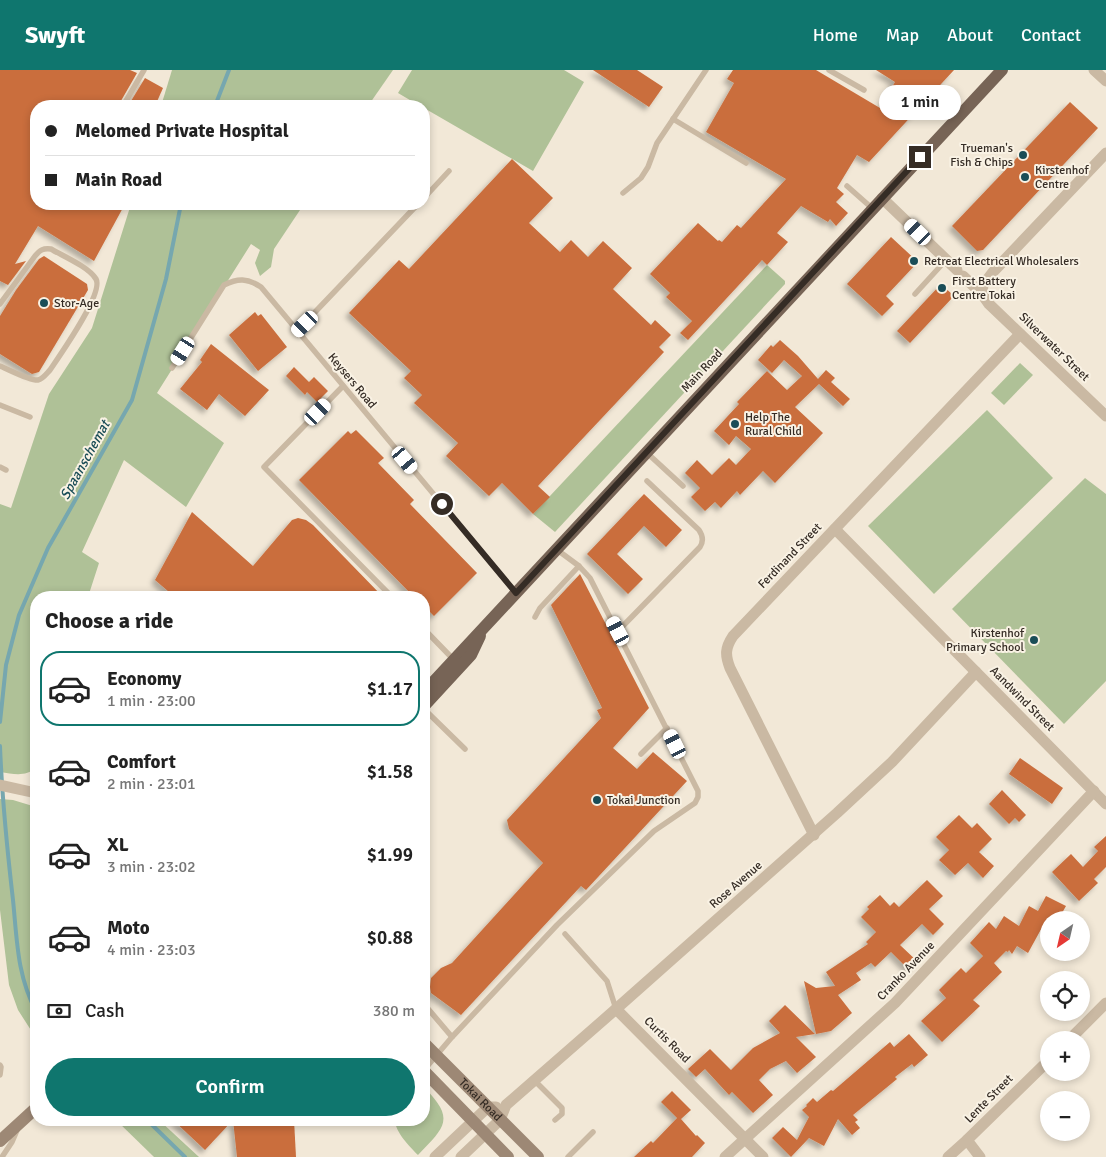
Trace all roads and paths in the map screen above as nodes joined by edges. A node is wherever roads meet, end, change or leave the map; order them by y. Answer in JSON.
{"nodes":[{"id":1,"x":144,"y":70,"type":"edge"},
{"id":2,"x":706,"y":70,"type":"edge"},
{"id":3,"x":829,"y":70,"type":"edge"},
{"id":4,"x":1002,"y":70,"type":"edge"},
{"id":5,"x":1094,"y":70,"type":"edge"},
{"id":6,"x":1106,"y":81,"type":"edge"},
{"id":7,"x":864,"y":90,"type":"dead end"},
{"id":8,"x":126,"y":100,"type":"edge"},
{"id":9,"x":673,"y":119,"type":"junction"},
{"id":10,"x":1106,"y":153,"type":"edge"},
{"id":11,"x":746,"y":164,"type":"dead end"},
{"id":12,"x":449,"y":171,"type":"dead end"},
{"id":13,"x":847,"y":186,"type":"dead end"},
{"id":14,"x":430,"y":192,"type":"edge"},
{"id":15,"x":623,"y":193,"type":"dead end"},
{"id":16,"x":882,"y":198,"type":"junction"},
{"id":17,"x":873,"y":208,"type":"junction"},
{"id":18,"x":412,"y":210,"type":"edge"},
{"id":19,"x":946,"y":260,"type":"junction"},
{"id":20,"x":915,"y":294,"type":"dead end"},
{"id":21,"x":982,"y":294,"type":"junction"},
{"id":22,"x":0,"y":304,"type":"edge"},
{"id":23,"x":297,"y":331,"type":"junction"},
{"id":24,"x":1020,"y":334,"type":"junction"},
{"id":25,"x":0,"y":366,"type":"edge"},
{"id":26,"x":172,"y":368,"type":"dead end"},
{"id":27,"x":343,"y":386,"type":"junction"},
{"id":28,"x":0,"y":405,"type":"edge"},
{"id":29,"x":1106,"y":416,"type":"edge"},
{"id":30,"x":30,"y":417,"type":"dead end"},
{"id":31,"x":646,"y":452,"type":"junction"},
{"id":32,"x":647,"y":481,"type":"dead end"},
{"id":33,"x":682,"y":486,"type":"dead end"},
{"id":34,"x":835,"y":529,"type":"junction"},
{"id":35,"x":556,"y":549,"type":"junction"},
{"id":36,"x":579,"y":566,"type":"junction"},
{"id":37,"x":386,"y":591,"type":"edge"},
{"id":38,"x":516,"y":593,"type":"junction"},
{"id":39,"x":535,"y":617,"type":"dead end"},
{"id":40,"x":484,"y":627,"type":"junction"},
{"id":41,"x":618,"y":631,"type":"junction"},
{"id":42,"x":430,"y":635,"type":"edge"},
{"id":43,"x":454,"y":660,"type":"junction"},
{"id":44,"x":976,"y":672,"type":"junction"},
{"id":45,"x":430,"y":686,"type":"edge"},
{"id":46,"x":430,"y":701,"type":"edge"},
{"id":47,"x":430,"y":714,"type":"edge"},
{"id":48,"x":667,"y":728,"type":"junction"},
{"id":49,"x":465,"y":749,"type":"dead end"},
{"id":50,"x":641,"y":754,"type":"dead end"},
{"id":51,"x":0,"y":784,"type":"edge"},
{"id":52,"x":30,"y":791,"type":"edge"},
{"id":53,"x":1094,"y":791,"type":"junction"},
{"id":54,"x":1106,"y":804,"type":"edge"},
{"id":55,"x":814,"y":834,"type":"junction"},
{"id":56,"x":565,"y":934,"type":"dead end"},
{"id":57,"x":1106,"y":1003,"type":"edge"},
{"id":58,"x":616,"y":1010,"type":"junction"},
{"id":59,"x":430,"y":1011,"type":"edge"},
{"id":60,"x":1077,"y":1031,"type":"edge"},
{"id":61,"x":452,"y":1037,"type":"junction"},
{"id":62,"x":430,"y":1049,"type":"edge"},
{"id":63,"x":437,"y":1056,"type":"junction"},
{"id":64,"x":0,"y":1064,"type":"edge"},
{"id":65,"x":430,"y":1064,"type":"edge"},
{"id":66,"x":1040,"y":1069,"type":"edge"},
{"id":67,"x":0,"y":1075,"type":"edge"},
{"id":68,"x":430,"y":1076,"type":"edge"},
{"id":69,"x":534,"y":1080,"type":"junction"},
{"id":70,"x":488,"y":1107,"type":"junction"},
{"id":71,"x":504,"y":1107,"type":"junction"},
{"id":72,"x":30,"y":1114,"type":"edge"},
{"id":73,"x":500,"y":1120,"type":"junction"},
{"id":74,"x":555,"y":1120,"type":"dead end"},
{"id":75,"x":473,"y":1121,"type":"junction"},
{"id":76,"x":19,"y":1124,"type":"junction"},
{"id":77,"x":593,"y":1132,"type":"dead end"},
{"id":78,"x":485,"y":1134,"type":"junction"},
{"id":79,"x":746,"y":1139,"type":"junction"},
{"id":80,"x":967,"y":1140,"type":"junction"},
{"id":81,"x":0,"y":1141,"type":"edge"},
{"id":82,"x":2,"y":1157,"type":"edge"},
{"id":83,"x":435,"y":1157,"type":"edge"},
{"id":84,"x":461,"y":1157,"type":"edge"},
{"id":85,"x":508,"y":1157,"type":"edge"},
{"id":86,"x":538,"y":1157,"type":"edge"},
{"id":87,"x":568,"y":1157,"type":"edge"},
{"id":88,"x":725,"y":1157,"type":"edge"},
{"id":89,"x":763,"y":1157,"type":"edge"},
{"id":90,"x":948,"y":1157,"type":"edge"},
{"id":91,"x":980,"y":1157,"type":"edge"}],
"edges":[{"from":1,"to":8,"type":"lane"},
{"from":2,"to":9,"type":"lane"},
{"from":3,"to":7,"type":"lane"},
{"from":4,"to":16,"type":"main road","name":"Main Road"},
{"from":5,"to":6,"type":"street"},
{"from":9,"to":11,"type":"lane"},
{"from":9,"to":15,"type":"lane"},
{"from":10,"to":21,"type":"street"},
{"from":12,"to":14,"type":"lane"},
{"from":13,"to":17,"type":"lane"},
{"from":16,"to":17,"type":"main road","name":"Main Road"},
{"from":16,"to":19,"type":"street","name":"Silverwater Street"},
{"from":17,"to":31,"type":"main road","name":"Main Road"},
{"from":18,"to":23,"type":"lane"},
{"from":19,"to":20,"type":"lane"},
{"from":19,"to":21,"type":"street","name":"Silverwater Street"},
{"from":21,"to":24,"type":"street","name":"Silverwater Street"},
{"from":22,"to":25,"type":"lane"},
{"from":23,"to":26,"type":"lane","name":"Keysers Road"},
{"from":23,"to":27,"type":"lane","name":"Keysers Road"},
{"from":24,"to":29,"type":"street","name":"Silverwater Street"},
{"from":24,"to":34,"type":"street","name":"Ferdinand Street"},
{"from":27,"to":37,"type":"lane"},
{"from":27,"to":38,"type":"lane","name":"Keysers Road"},
{"from":28,"to":30,"type":"lane"},
{"from":31,"to":33,"type":"lane"},
{"from":31,"to":35,"type":"main road","name":"Main Road"},
{"from":32,"to":41,"type":"lane"},
{"from":34,"to":44,"type":"street","name":"Aandwind Street"},
{"from":34,"to":55,"type":"street","name":"Ferdinand Street"},
{"from":35,"to":36,"type":"lane"},
{"from":35,"to":38,"type":"main road","name":"Main Road"},
{"from":36,"to":39,"type":"lane"},
{"from":36,"to":41,"type":"lane"},
{"from":38,"to":40,"type":"main road","name":"Main Road"},
{"from":40,"to":43,"type":"main road","name":"Main Road"},
{"from":40,"to":46,"type":"main road"},
{"from":41,"to":48,"type":"lane"},
{"from":42,"to":43,"type":"lane"},
{"from":43,"to":45,"type":"main road","name":"Main Road"},
{"from":44,"to":53,"type":"street","name":"Aandwind Street"},
{"from":44,"to":55,"type":"street","name":"Rose Avenue"},
{"from":47,"to":49,"type":"lane"},
{"from":48,"to":50,"type":"lane"},
{"from":48,"to":61,"type":"lane"},
{"from":51,"to":52,"type":"street"},
{"from":53,"to":54,"type":"street","name":"Aandwind Street"},
{"from":53,"to":79,"type":"street","name":"Cranko Avenue"},
{"from":55,"to":58,"type":"street","name":"Rose Avenue"},
{"from":56,"to":58,"type":"lane","name":"Curtis Road"},
{"from":57,"to":60,"type":"street"},
{"from":58,"to":69,"type":"street","name":"Rose Avenue"},
{"from":58,"to":79,"type":"street","name":"Curtis Road"},
{"from":59,"to":61,"type":"lane"},
{"from":61,"to":63,"type":"lane"},
{"from":62,"to":63,"type":"main road","name":"Tokai Road"},
{"from":63,"to":65,"type":"lane"},
{"from":63,"to":70,"type":"main road","name":"Tokai Road"},
{"from":64,"to":67,"type":"lane"},
{"from":66,"to":80,"type":"street","name":"Lente Street"},
{"from":68,"to":75,"type":"main road","name":"Tokai Road"},
{"from":69,"to":71,"type":"street","name":"Rose Avenue"},
{"from":69,"to":74,"type":"lane"},
{"from":70,"to":71,"type":"street"},
{"from":70,"to":73,"type":"main road","name":"Tokai Road"},
{"from":70,"to":75,"type":"street"},
{"from":71,"to":73,"type":"street"},
{"from":72,"to":76,"type":"main road"},
{"from":73,"to":78,"type":"street"},
{"from":73,"to":86,"type":"main road","name":"Tokai Road"},
{"from":75,"to":78,"type":"main road","name":"Tokai Road"},
{"from":75,"to":83,"type":"street"},
{"from":76,"to":81,"type":"main road"},
{"from":76,"to":82,"type":"lane"},
{"from":77,"to":87,"type":"lane"},
{"from":78,"to":84,"type":"street"},
{"from":78,"to":85,"type":"main road","name":"Tokai Road"},
{"from":79,"to":88,"type":"street","name":"Cranko Avenue"},
{"from":79,"to":89,"type":"street","name":"Curtis Road"},
{"from":80,"to":90,"type":"street","name":"Lente Street"},
{"from":80,"to":91,"type":"street"}]}
